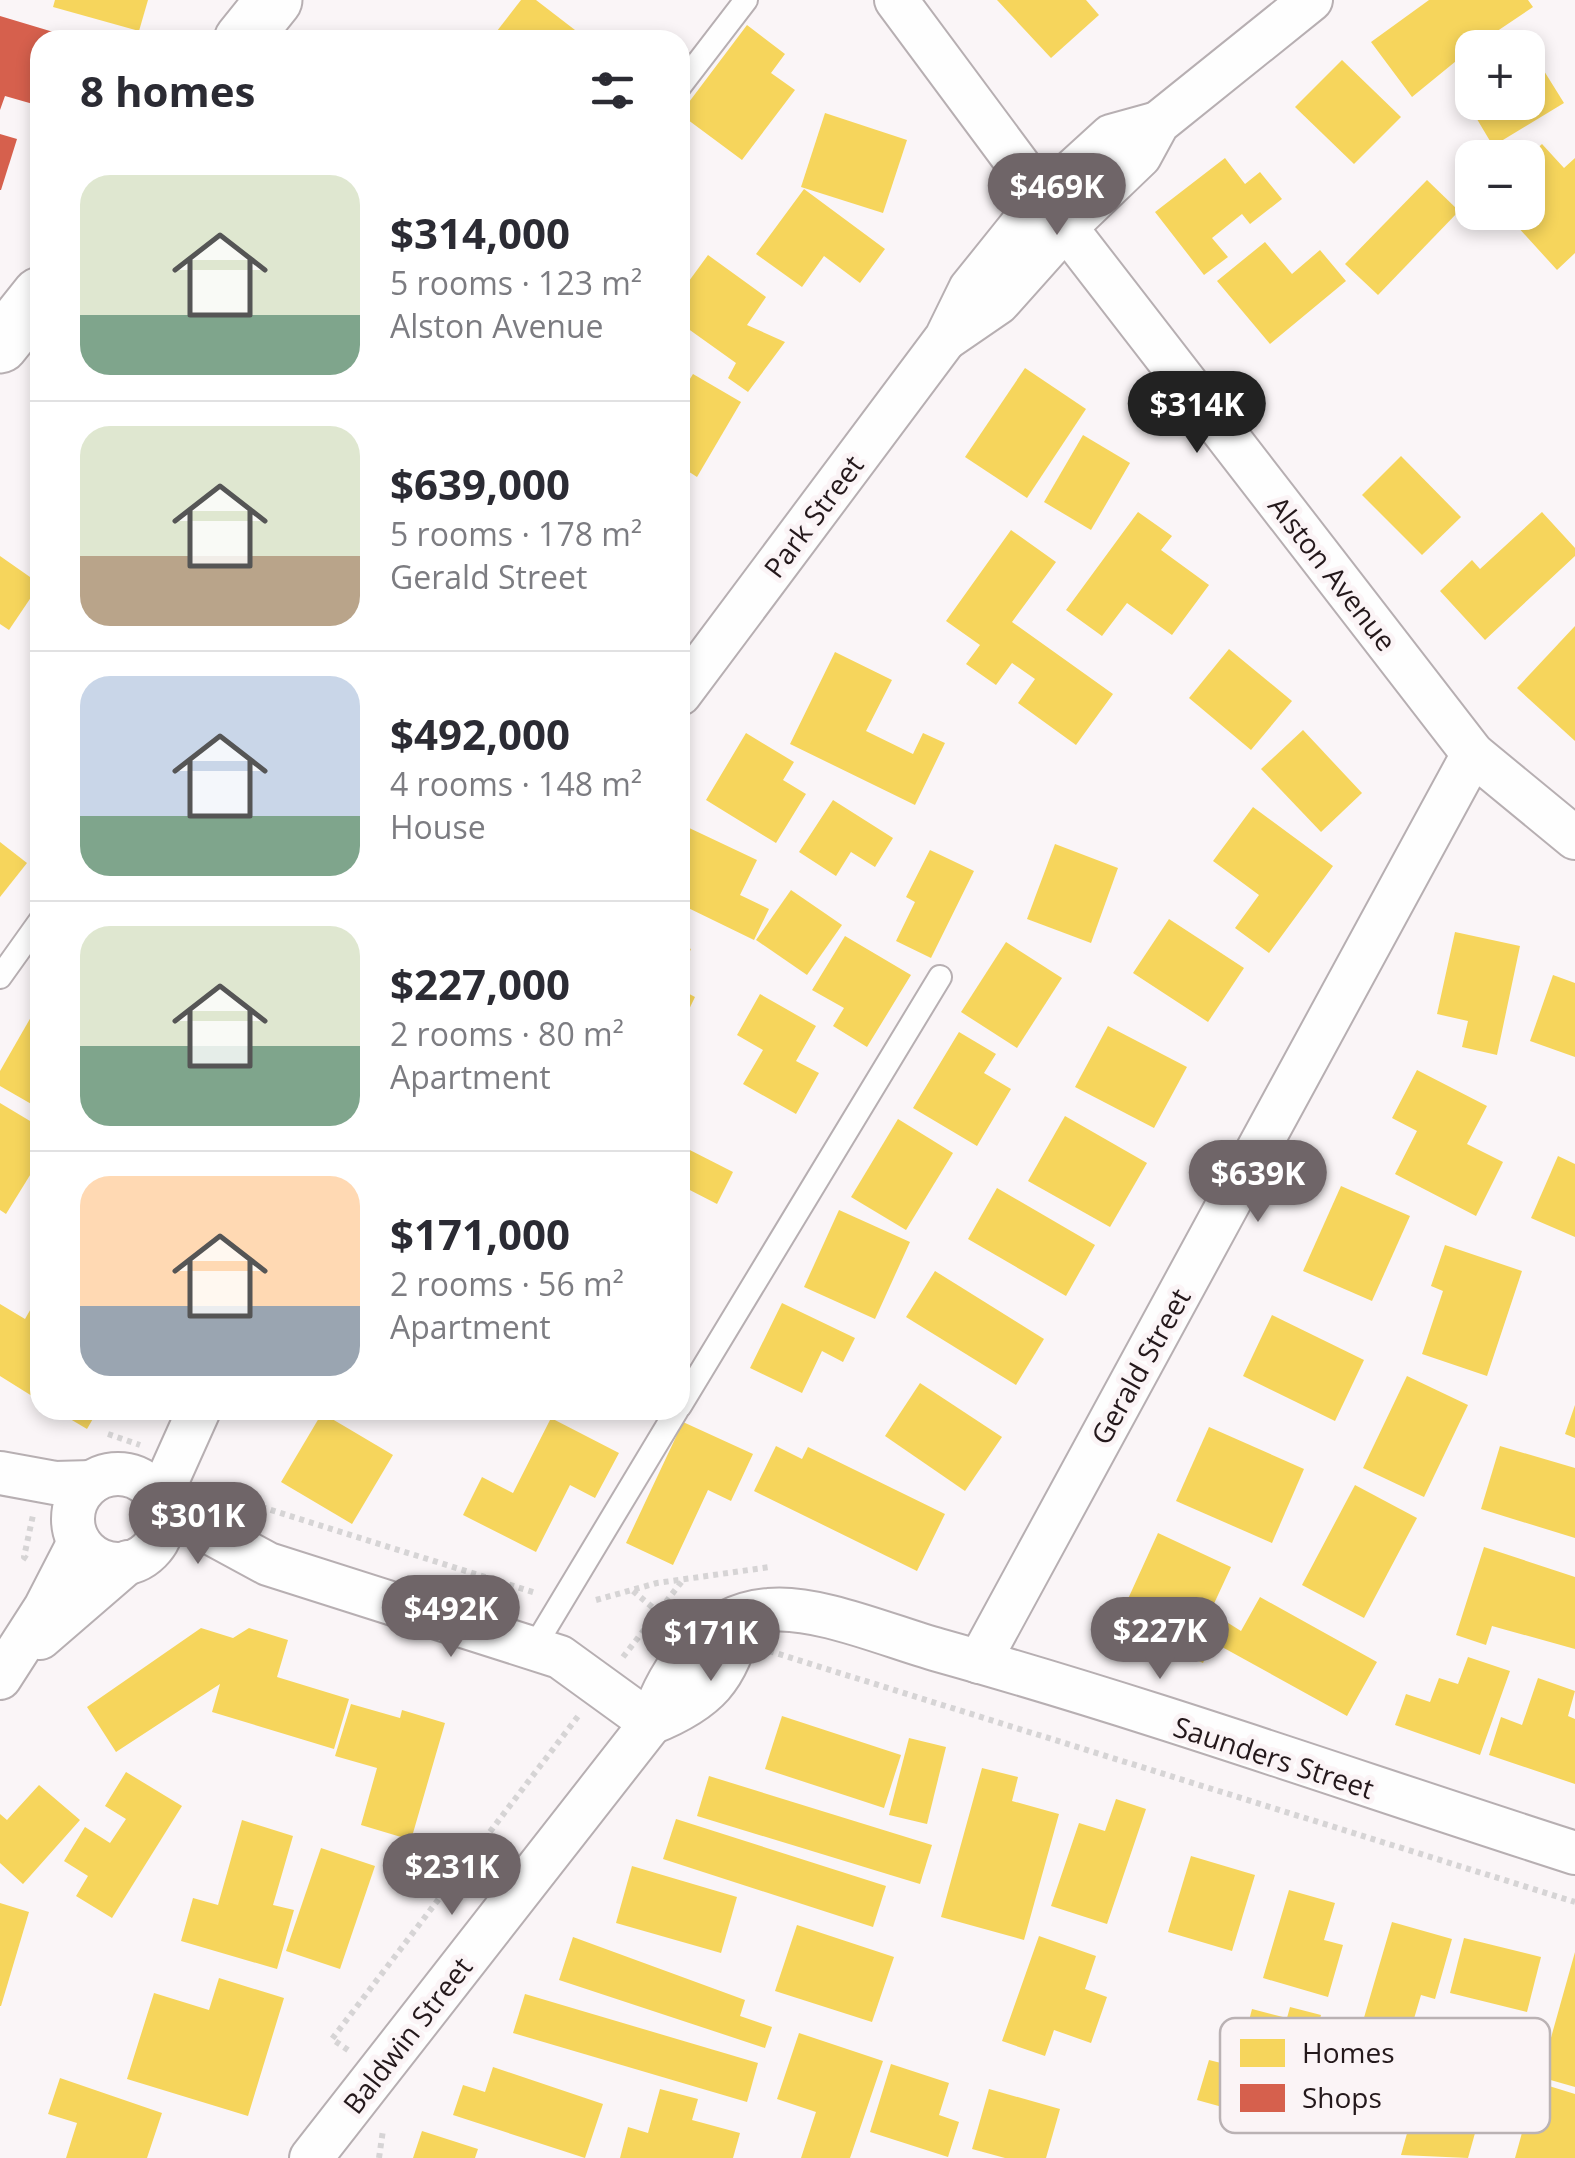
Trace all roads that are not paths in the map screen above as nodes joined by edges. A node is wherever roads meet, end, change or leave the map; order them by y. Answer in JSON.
{"nodes":[{"id":1,"x":274,"y":0,"type":"edge"},
{"id":2,"x":746,"y":0,"type":"edge"},
{"id":3,"x":896,"y":0,"type":"edge"},
{"id":4,"x":1310,"y":0,"type":"edge"},
{"id":5,"x":250,"y":30,"type":"edge"},
{"id":6,"x":690,"y":73,"type":"edge"},
{"id":7,"x":1054,"y":213,"type":"junction"},
{"id":8,"x":30,"y":308,"type":"edge"},
{"id":9,"x":0,"y":345,"type":"edge"},
{"id":10,"x":690,"y":681,"type":"edge"},
{"id":11,"x":1473,"y":754,"type":"junction"},
{"id":12,"x":1575,"y":838,"type":"edge"},
{"id":13,"x":30,"y":935,"type":"edge"},
{"id":14,"x":940,"y":977,"type":"dead end"},
{"id":15,"x":0,"y":978,"type":"edge"},
{"id":16,"x":690,"y":1390,"type":"edge"},
{"id":17,"x":181,"y":1420,"type":"edge"},
{"id":18,"x":191,"y":1420,"type":"edge"},
{"id":19,"x":672,"y":1420,"type":"edge"},
{"id":20,"x":0,"y":1473,"type":"edge"},
{"id":21,"x":138,"y":1482,"type":"junction"},
{"id":22,"x":0,"y":1491,"type":"edge"},
{"id":23,"x":77,"y":1536,"type":"junction"},
{"id":24,"x":137,"y":1558,"type":"junction"},
{"id":25,"x":268,"y":1564,"type":"junction"},
{"id":26,"x":533,"y":1648,"type":"junction"},
{"id":27,"x":979,"y":1662,"type":"junction"},
{"id":28,"x":7,"y":1669,"type":"edge"},
{"id":29,"x":650,"y":1723,"type":"junction"},
{"id":30,"x":1575,"y":1854,"type":"edge"},
{"id":31,"x":311,"y":2158,"type":"edge"}],
"edges":[{"from":1,"to":5,"type":"highway"},
{"from":2,"to":6,"type":"lane"},
{"from":3,"to":7,"type":"street","name":"Alston Avenue"},
{"from":4,"to":7,"type":"street","name":"Park Street"},
{"from":7,"to":10,"type":"street","name":"Park Street"},
{"from":7,"to":11,"type":"street","name":"Alston Avenue"},
{"from":8,"to":9,"type":"highway"},
{"from":11,"to":12,"type":"street","name":"Alston Avenue"},
{"from":11,"to":27,"type":"street","name":"Gerald Street"},
{"from":13,"to":15,"type":"lane"},
{"from":14,"to":16,"type":"lane"},
{"from":17,"to":21,"type":"street"},
{"from":18,"to":21,"type":"street"},
{"from":19,"to":26,"type":"lane"},
{"from":20,"to":21,"type":"street"},
{"from":21,"to":23,"type":"street"},
{"from":21,"to":24,"type":"street"},
{"from":21,"to":25,"type":"street"},
{"from":22,"to":23,"type":"street"},
{"from":23,"to":24,"type":"street"},
{"from":23,"to":28,"type":"street"},
{"from":24,"to":25,"type":"street"},
{"from":24,"to":28,"type":"street"},
{"from":25,"to":26,"type":"street"},
{"from":26,"to":29,"type":"street"},
{"from":27,"to":29,"type":"street","name":"Saunders Street"},
{"from":27,"to":30,"type":"street","name":"Saunders Street"},
{"from":29,"to":31,"type":"street","name":"Baldwin Street"}]}
